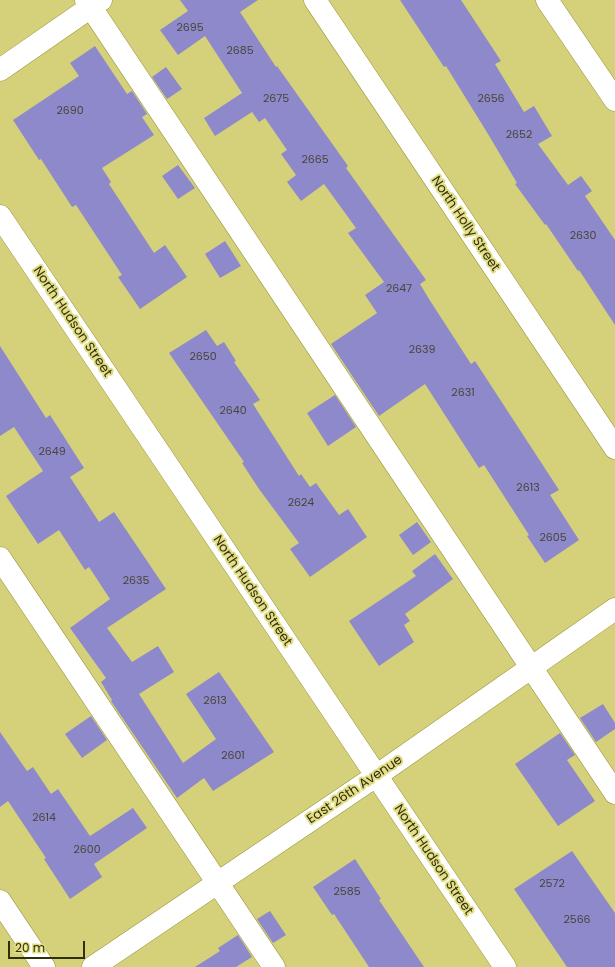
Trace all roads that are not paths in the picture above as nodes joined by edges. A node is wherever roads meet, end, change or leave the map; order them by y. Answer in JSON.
{"nodes":[{"id":1,"x":315,"y":0,"type":"edge"},
{"id":2,"x":548,"y":0,"type":"edge"},
{"id":3,"x":92,"y":2,"type":"edge"},
{"id":4,"x":0,"y":70,"type":"edge"},
{"id":5,"x":615,"y":100,"type":"edge"},
{"id":6,"x":0,"y":216,"type":"edge"},
{"id":7,"x":615,"y":448,"type":"edge"},
{"id":8,"x":0,"y":558,"type":"edge"},
{"id":9,"x":615,"y":610,"type":"edge"},
{"id":10,"x":530,"y":667,"type":"junction"},
{"id":11,"x":376,"y":776,"type":"junction"},
{"id":12,"x":615,"y":793,"type":"edge"},
{"id":13,"x":218,"y":883,"type":"junction"},
{"id":14,"x":0,"y":901,"type":"edge"},
{"id":15,"x":44,"y":967,"type":"edge"},
{"id":16,"x":93,"y":967,"type":"edge"},
{"id":17,"x":274,"y":967,"type":"edge"},
{"id":18,"x":505,"y":967,"type":"edge"}],
"edges":[{"from":1,"to":7,"type":"street","name":"North Holly Street"},
{"from":2,"to":5,"type":"street"},
{"from":3,"to":4,"type":"street"},
{"from":3,"to":10,"type":"street"},
{"from":6,"to":11,"type":"street","name":"North Hudson Street"},
{"from":8,"to":13,"type":"street"},
{"from":9,"to":10,"type":"street","name":"East 26th Avenue"},
{"from":10,"to":11,"type":"street","name":"East 26th Avenue"},
{"from":10,"to":12,"type":"street"},
{"from":11,"to":13,"type":"street","name":"East 26th Avenue"},
{"from":11,"to":18,"type":"street","name":"North Hudson Street"},
{"from":13,"to":16,"type":"street","name":"East 26th Avenue"},
{"from":13,"to":17,"type":"street"},
{"from":14,"to":15,"type":"street"}]}
